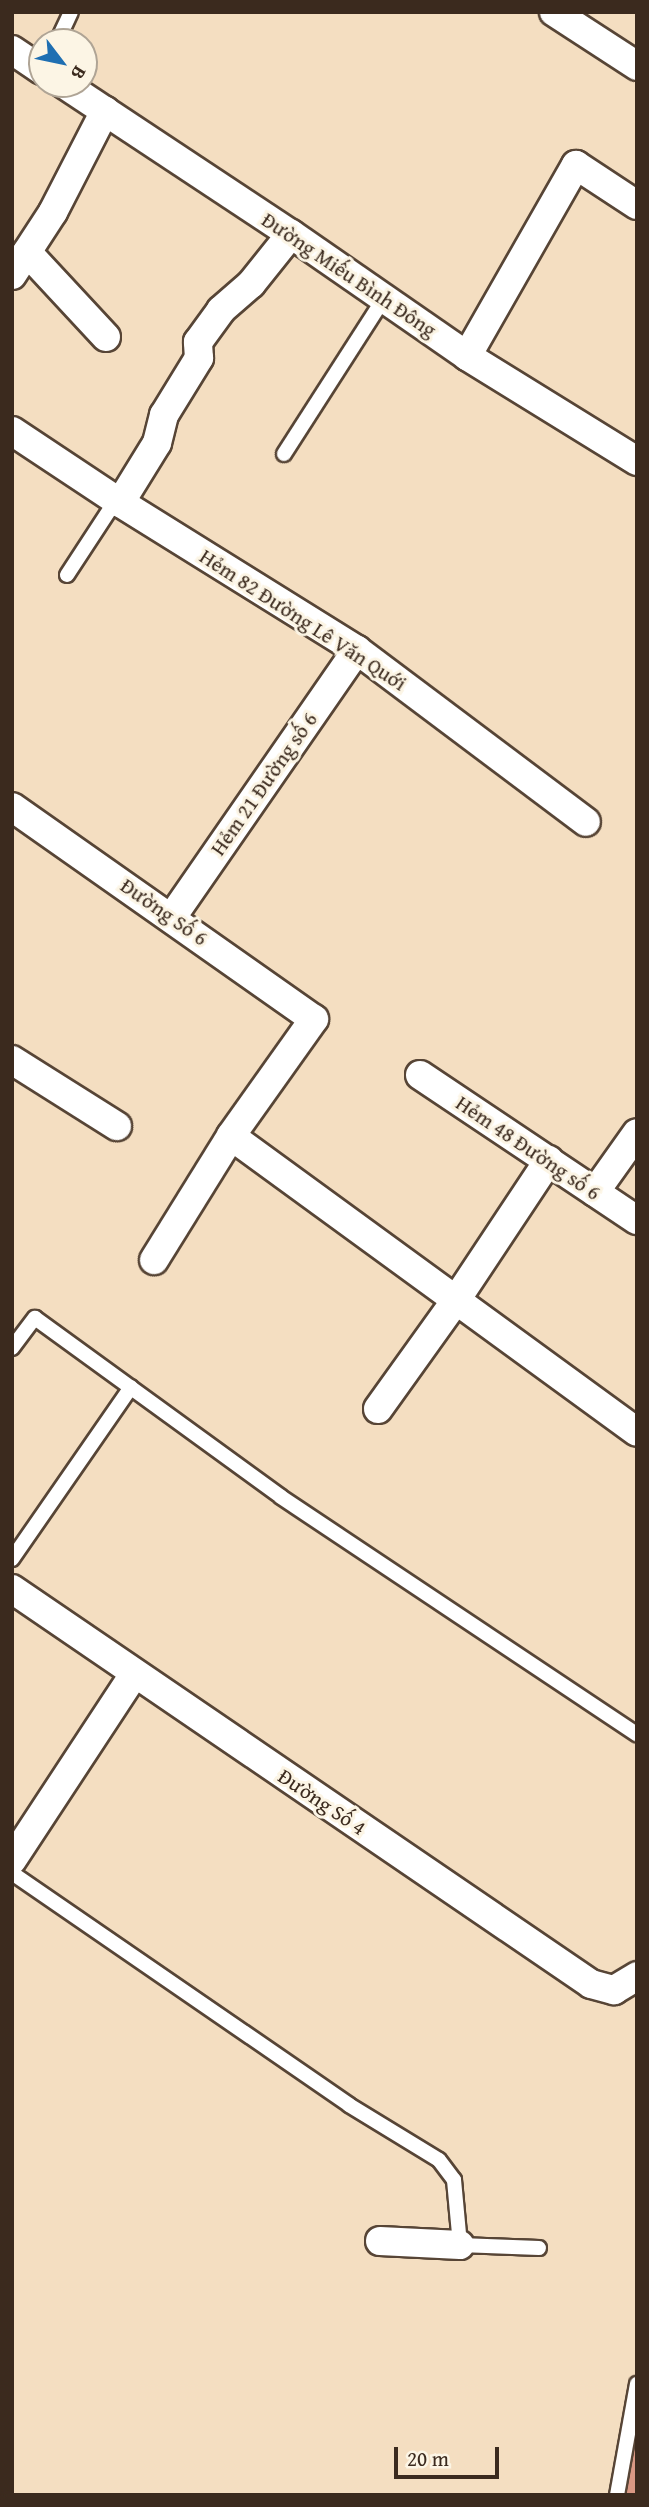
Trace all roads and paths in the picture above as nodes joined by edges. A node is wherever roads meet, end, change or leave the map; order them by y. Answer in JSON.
{"nodes":[{"id":1,"x":71,"y":12,"type":"edge"},
{"id":2,"x":554,"y":12,"type":"edge"},
{"id":3,"x":64,"y":28,"type":"edge"},
{"id":4,"x":12,"y":50,"type":"edge"},
{"id":5,"x":28,"y":61,"type":"edge"},
{"id":6,"x":637,"y":66,"type":"edge"},
{"id":7,"x":85,"y":98,"type":"edge"},
{"id":8,"x":105,"y":111,"type":"junction"},
{"id":9,"x":637,"y":205,"type":"edge"},
{"id":10,"x":291,"y":234,"type":"junction"},
{"id":11,"x":20,"y":264,"type":"edge"},
{"id":12,"x":384,"y":298,"type":"junction"},
{"id":13,"x":106,"y":337,"type":"dead end"},
{"id":14,"x":467,"y":356,"type":"junction"},
{"id":15,"x":12,"y":431,"type":"edge"},
{"id":16,"x":284,"y":454,"type":"dead end"},
{"id":17,"x":637,"y":461,"type":"edge"},
{"id":18,"x":118,"y":502,"type":"junction"},
{"id":19,"x":67,"y":575,"type":"dead end"},
{"id":20,"x":357,"y":650,"type":"junction"},
{"id":21,"x":12,"y":807,"type":"edge"},
{"id":22,"x":586,"y":822,"type":"dead end"},
{"id":23,"x":172,"y":918,"type":"junction"},
{"id":24,"x":12,"y":1060,"type":"edge"},
{"id":25,"x":420,"y":1075,"type":"dead end"},
{"id":26,"x":117,"y":1126,"type":"dead end"},
{"id":27,"x":637,"y":1133,"type":"edge"},
{"id":28,"x":232,"y":1136,"type":"junction"},
{"id":29,"x":549,"y":1160,"type":"junction"},
{"id":30,"x":595,"y":1192,"type":"junction"},
{"id":31,"x":637,"y":1220,"type":"edge"},
{"id":32,"x":154,"y":1260,"type":"dead end"},
{"id":33,"x":456,"y":1300,"type":"junction"},
{"id":34,"x":12,"y":1348,"type":"edge"},
{"id":35,"x":131,"y":1387,"type":"junction"},
{"id":36,"x":378,"y":1409,"type":"dead end"},
{"id":37,"x":637,"y":1432,"type":"edge"},
{"id":38,"x":12,"y":1559,"type":"edge"},
{"id":39,"x":12,"y":1589,"type":"edge"},
{"id":40,"x":134,"y":1674,"type":"junction"},
{"id":41,"x":637,"y":1734,"type":"edge"},
{"id":42,"x":12,"y":1860,"type":"edge"},
{"id":43,"x":12,"y":1873,"type":"edge"},
{"id":44,"x":637,"y":1976,"type":"edge"},
{"id":45,"x":380,"y":2241,"type":"dead end"},
{"id":46,"x":460,"y":2245,"type":"junction"},
{"id":47,"x":539,"y":2248,"type":"dead end"},
{"id":48,"x":637,"y":2384,"type":"edge"},
{"id":49,"x":617,"y":2495,"type":"edge"}],
"edges":[{"from":1,"to":3,"type":"lane"},
{"from":2,"to":6,"type":"street"},
{"from":4,"to":5,"type":"street"},
{"from":7,"to":8,"type":"street","name":"Đường Miếu Bình Đông"},
{"from":8,"to":10,"type":"street","name":"Đường Miếu Bình Đông"},
{"from":8,"to":11,"type":"street"},
{"from":9,"to":14,"type":"street"},
{"from":10,"to":12,"type":"street","name":"Đường Miếu Bình Đông"},
{"from":10,"to":18,"type":"street"},
{"from":11,"to":13,"type":"street"},
{"from":12,"to":14,"type":"street","name":"Đường Miếu Bình Đông"},
{"from":12,"to":16,"type":"lane"},
{"from":14,"to":17,"type":"street","name":"Đường Miếu Bình Đông"},
{"from":15,"to":18,"type":"street","name":"Hẻm 82 Đường Lê Văn Quới"},
{"from":18,"to":19,"type":"lane"},
{"from":18,"to":20,"type":"street","name":"Hẻm 82 Đường Lê Văn Quới"},
{"from":20,"to":22,"type":"street","name":"Hẻm 82 Đường Lê Văn Quới"},
{"from":20,"to":23,"type":"street","name":"Hẻm 21 Đường số 6"},
{"from":21,"to":23,"type":"street","name":"Đường Số 6"},
{"from":23,"to":28,"type":"street","name":"Đường Số 6"},
{"from":24,"to":26,"type":"street"},
{"from":25,"to":29,"type":"street","name":"Hẻm 48 Đường số 6"},
{"from":27,"to":30,"type":"street"},
{"from":28,"to":32,"type":"street"},
{"from":28,"to":33,"type":"street"},
{"from":29,"to":30,"type":"street","name":"Hẻm 48 Đường số 6"},
{"from":29,"to":33,"type":"street"},
{"from":30,"to":31,"type":"street","name":"Hẻm 48 Đường số 6"},
{"from":33,"to":36,"type":"street"},
{"from":33,"to":37,"type":"street"},
{"from":34,"to":35,"type":"lane"},
{"from":35,"to":38,"type":"lane"},
{"from":35,"to":41,"type":"lane"},
{"from":39,"to":40,"type":"street","name":"Đường Số 4"},
{"from":40,"to":42,"type":"street"},
{"from":40,"to":44,"type":"street","name":"Đường Số 4"},
{"from":43,"to":46,"type":"lane"},
{"from":45,"to":46,"type":"street"},
{"from":46,"to":47,"type":"lane"},
{"from":48,"to":49,"type":"lane"}]}
